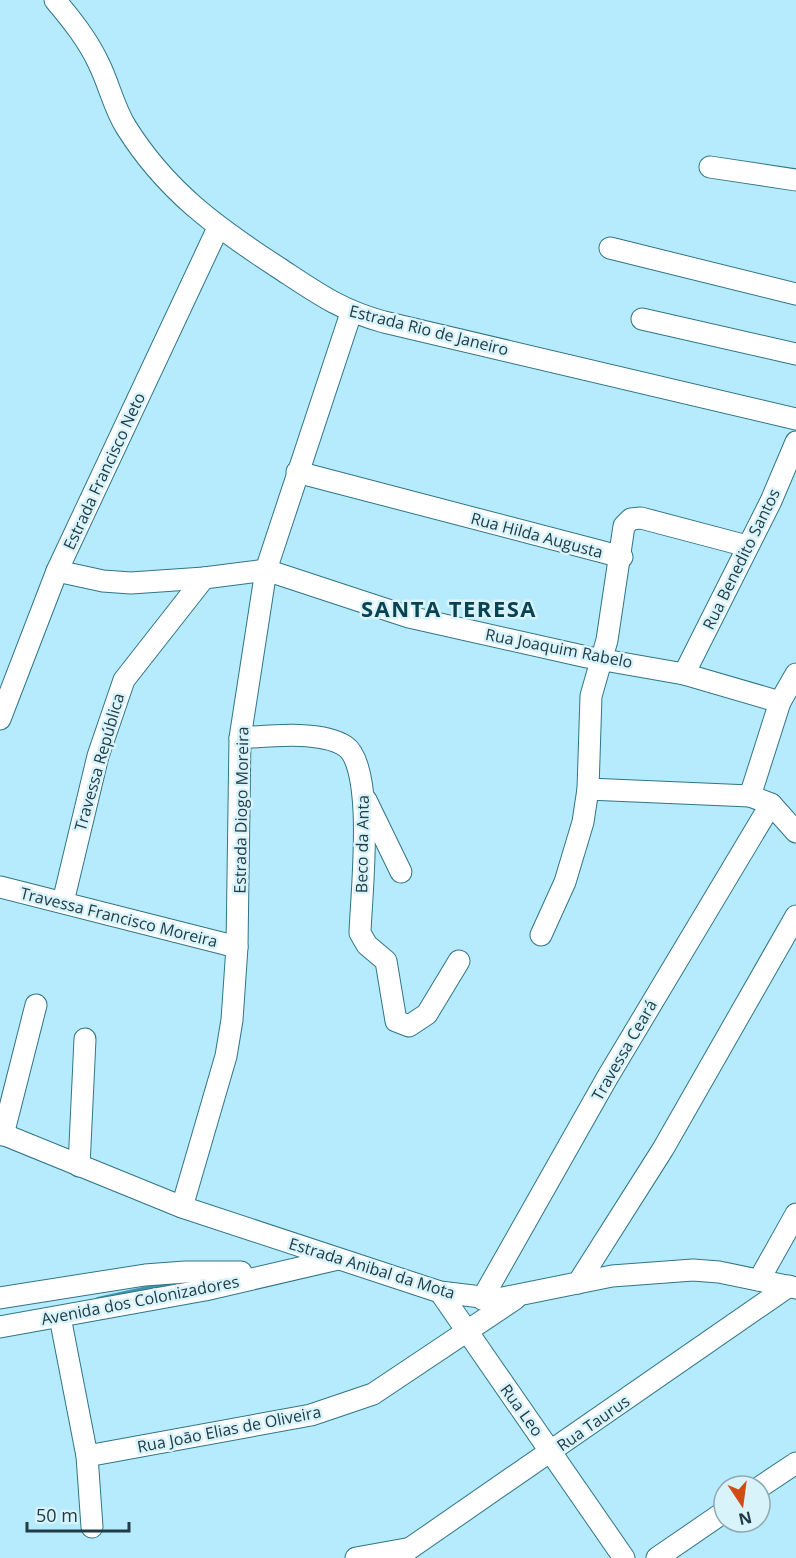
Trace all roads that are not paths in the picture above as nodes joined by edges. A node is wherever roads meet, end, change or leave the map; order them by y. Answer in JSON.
{"nodes":[{"id":1,"x":55,"y":0,"type":"edge"},
{"id":2,"x":710,"y":166,"type":"dead end"},
{"id":3,"x":796,"y":180,"type":"edge"},
{"id":4,"x":218,"y":228,"type":"junction"},
{"id":5,"x":610,"y":248,"type":"dead end"},
{"id":6,"x":796,"y":294,"type":"edge"},
{"id":7,"x":351,"y":313,"type":"junction"},
{"id":8,"x":642,"y":319,"type":"dead end"},
{"id":9,"x":796,"y":354,"type":"edge"},
{"id":10,"x":796,"y":419,"type":"edge"},
{"id":11,"x":796,"y":442,"type":"edge"},
{"id":12,"x":297,"y":472,"type":"junction"},
{"id":13,"x":747,"y":546,"type":"junction"},
{"id":14,"x":622,"y":557,"type":"junction"},
{"id":15,"x":266,"y":570,"type":"junction"},
{"id":16,"x":57,"y":571,"type":"junction"},
{"id":17,"x":204,"y":578,"type":"junction"},
{"id":18,"x":601,"y":657,"type":"junction"},
{"id":19,"x":684,"y":674,"type":"junction"},
{"id":20,"x":796,"y":674,"type":"edge"},
{"id":21,"x":780,"y":702,"type":"junction"},
{"id":22,"x":0,"y":719,"type":"edge"},
{"id":23,"x":240,"y":738,"type":"junction"},
{"id":24,"x":588,"y":789,"type":"junction"},
{"id":25,"x":364,"y":796,"type":"junction"},
{"id":26,"x":750,"y":796,"type":"junction"},
{"id":27,"x":771,"y":804,"type":"junction"},
{"id":28,"x":796,"y":832,"type":"edge"},
{"id":29,"x":401,"y":872,"type":"dead end"},
{"id":30,"x":0,"y":887,"type":"edge"},
{"id":31,"x":63,"y":902,"type":"junction"},
{"id":32,"x":796,"y":916,"type":"edge"},
{"id":33,"x":541,"y":935,"type":"dead end"},
{"id":34,"x":237,"y":947,"type":"junction"},
{"id":35,"x":459,"y":961,"type":"dead end"},
{"id":36,"x":36,"y":1005,"type":"dead end"},
{"id":37,"x":85,"y":1039,"type":"dead end"},
{"id":38,"x":2,"y":1134,"type":"edge"},
{"id":39,"x":79,"y":1166,"type":"junction"},
{"id":40,"x":182,"y":1207,"type":"junction"},
{"id":41,"x":796,"y":1214,"type":"edge"},
{"id":42,"x":338,"y":1259,"type":"junction"},
{"id":43,"x":280,"y":1272,"type":"junction"},
{"id":44,"x":759,"y":1280,"type":"junction"},
{"id":45,"x":578,"y":1284,"type":"junction"},
{"id":46,"x":792,"y":1287,"type":"edge"},
{"id":47,"x":440,"y":1292,"type":"junction"},
{"id":48,"x":520,"y":1296,"type":"junction"},
{"id":49,"x":0,"y":1298,"type":"edge"},
{"id":50,"x":482,"y":1299,"type":"junction"},
{"id":51,"x":60,"y":1317,"type":"junction"},
{"id":52,"x":0,"y":1327,"type":"edge"},
{"id":53,"x":465,"y":1332,"type":"junction"},
{"id":54,"x":551,"y":1452,"type":"junction"},
{"id":55,"x":87,"y":1456,"type":"junction"},
{"id":56,"x":796,"y":1463,"type":"edge"},
{"id":57,"x":772,"y":1479,"type":"edge"},
{"id":58,"x":712,"y":1520,"type":"edge"},
{"id":59,"x":92,"y":1527,"type":"dead end"},
{"id":60,"x":401,"y":1553,"type":"edge"},
{"id":61,"x":356,"y":1558,"type":"edge"},
{"id":62,"x":624,"y":1558,"type":"edge"},
{"id":63,"x":657,"y":1558,"type":"edge"}],
"edges":[{"from":1,"to":4,"type":"street","name":"Estrada Rio de Janeiro"},
{"from":2,"to":3,"type":"street"},
{"from":4,"to":7,"type":"street","name":"Estrada Rio de Janeiro"},
{"from":4,"to":16,"type":"street","name":"Estrada Francisco Neto"},
{"from":5,"to":6,"type":"street"},
{"from":7,"to":10,"type":"street","name":"Estrada Rio de Janeiro"},
{"from":7,"to":12,"type":"street","name":"Estrada Diogo Moreira"},
{"from":8,"to":9,"type":"street"},
{"from":11,"to":13,"type":"street","name":"Rua Benedito Santos"},
{"from":12,"to":14,"type":"street","name":"Rua Hilda Augusta"},
{"from":12,"to":15,"type":"street","name":"Estrada Diogo Moreira"},
{"from":13,"to":14,"type":"street","name":"Rua Hilda Augusta"},
{"from":13,"to":19,"type":"street","name":"Rua Benedito Santos"},
{"from":14,"to":18,"type":"street"},
{"from":15,"to":17,"type":"street","name":"Rua Joaquim Rabelo"},
{"from":15,"to":18,"type":"street","name":"Rua Joaquim Rabelo"},
{"from":15,"to":23,"type":"street","name":"Estrada Diogo Moreira"},
{"from":16,"to":17,"type":"street","name":"Rua Joaquim Rabelo"},
{"from":16,"to":22,"type":"street","name":"Estrada Francisco Neto"},
{"from":17,"to":31,"type":"street","name":"Travessa República"},
{"from":18,"to":19,"type":"street","name":"Rua Joaquim Rabelo"},
{"from":18,"to":24,"type":"street"},
{"from":19,"to":21,"type":"street","name":"Rua Joaquim Rabelo"},
{"from":20,"to":21,"type":"street"},
{"from":21,"to":26,"type":"street"},
{"from":23,"to":25,"type":"street","name":"Beco da Anta"},
{"from":23,"to":34,"type":"street","name":"Estrada Diogo Moreira"},
{"from":24,"to":26,"type":"street"},
{"from":24,"to":33,"type":"street"},
{"from":25,"to":29,"type":"street"},
{"from":25,"to":35,"type":"street","name":"Beco da Anta"},
{"from":26,"to":27,"type":"street"},
{"from":27,"to":28,"type":"street"},
{"from":27,"to":50,"type":"street","name":"Travessa Ceará"},
{"from":30,"to":31,"type":"street","name":"Travessa Francisco Moreira"},
{"from":31,"to":34,"type":"street","name":"Travessa Francisco Moreira"},
{"from":32,"to":45,"type":"street"},
{"from":34,"to":40,"type":"street","name":"Estrada Diogo Moreira"},
{"from":36,"to":38,"type":"street"},
{"from":37,"to":39,"type":"street"},
{"from":38,"to":39,"type":"street","name":"Estrada Anibal da Mota"},
{"from":39,"to":40,"type":"street","name":"Estrada Anibal da Mota"},
{"from":40,"to":42,"type":"street","name":"Estrada Anibal da Mota"},
{"from":41,"to":44,"type":"street"},
{"from":42,"to":43,"type":"street","name":"Avenida dos Colonizadores"},
{"from":42,"to":47,"type":"street","name":"Estrada Anibal da Mota"},
{"from":43,"to":49,"type":"street","name":"Avenida dos Colonizadores"},
{"from":43,"to":51,"type":"street","name":"Avenida dos Colonizadores"},
{"from":44,"to":45,"type":"street","name":"Estrada Anibal da Mota"},
{"from":44,"to":46,"type":"street","name":"Estrada Anibal da Mota"},
{"from":45,"to":48,"type":"street","name":"Estrada Anibal da Mota"},
{"from":46,"to":54,"type":"street","name":"Rua Taurus"},
{"from":47,"to":50,"type":"street","name":"Estrada Anibal da Mota"},
{"from":47,"to":53,"type":"street","name":"Rua Leo"},
{"from":48,"to":50,"type":"street","name":"Estrada Anibal da Mota"},
{"from":48,"to":53,"type":"street","name":"Rua Joāo Elias de Oliveira"},
{"from":51,"to":52,"type":"street","name":"Avenida dos Colonizadores"},
{"from":51,"to":55,"type":"street"},
{"from":53,"to":54,"type":"street","name":"Rua Leo"},
{"from":53,"to":55,"type":"street","name":"Rua Joāo Elias de Oliveira"},
{"from":54,"to":60,"type":"street","name":"Rua Taurus"},
{"from":54,"to":62,"type":"street","name":"Rua Leo"},
{"from":55,"to":59,"type":"street"},
{"from":56,"to":57,"type":"street"},
{"from":58,"to":63,"type":"street"},
{"from":60,"to":61,"type":"street"}]}
